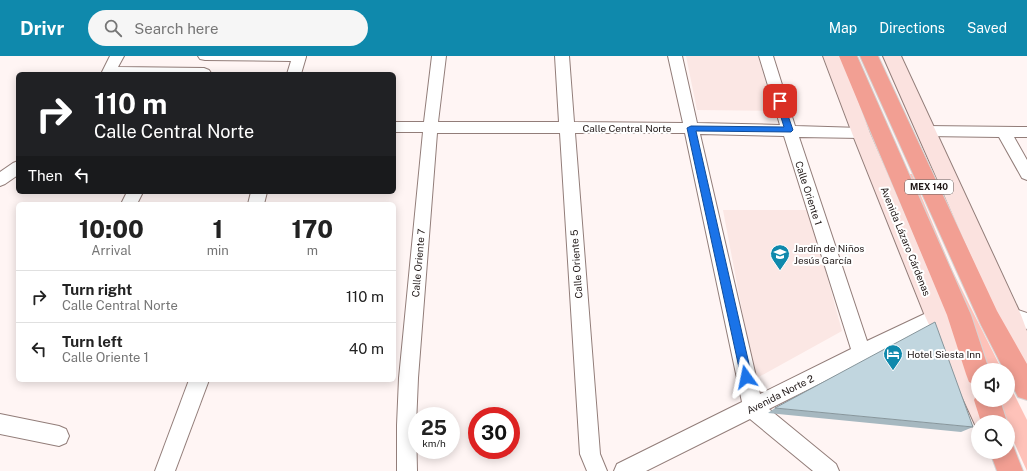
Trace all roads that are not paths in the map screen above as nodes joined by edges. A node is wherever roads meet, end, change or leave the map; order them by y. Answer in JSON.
{"nodes":[{"id":1,"x":117,"y":56,"type":"edge"},
{"id":2,"x":299,"y":56,"type":"edge"},
{"id":3,"x":439,"y":56,"type":"edge"},
{"id":4,"x":562,"y":56,"type":"edge"},
{"id":5,"x":675,"y":56,"type":"edge"},
{"id":6,"x":766,"y":56,"type":"edge"},
{"id":7,"x":832,"y":56,"type":"edge"},
{"id":8,"x":848,"y":56,"type":"edge"},
{"id":9,"x":869,"y":56,"type":"edge"},
{"id":10,"x":892,"y":56,"type":"edge"},
{"id":11,"x":207,"y":57,"type":"edge"},
{"id":12,"x":109,"y":72,"type":"edge"},
{"id":13,"x":204,"y":72,"type":"edge"},
{"id":14,"x":295,"y":72,"type":"edge"},
{"id":15,"x":396,"y":127,"type":"edge"},
{"id":16,"x":429,"y":127,"type":"junction"},
{"id":17,"x":566,"y":128,"type":"junction"},
{"id":18,"x":691,"y":128,"type":"junction"},
{"id":19,"x":789,"y":130,"type":"junction"},
{"id":20,"x":926,"y":131,"type":"junction"},
{"id":21,"x":861,"y":132,"type":"junction"},
{"id":22,"x":1003,"y":132,"type":"junction"},
{"id":23,"x":1027,"y":132,"type":"edge"},
{"id":24,"x":16,"y":168,"type":"edge"},
{"id":25,"x":1027,"y":174,"type":"edge"},
{"id":26,"x":0,"y":180,"type":"edge"},
{"id":27,"x":948,"y":315,"type":"junction"},
{"id":28,"x":1009,"y":318,"type":"edge"},
{"id":29,"x":861,"y":352,"type":"junction"},
{"id":30,"x":1027,"y":360,"type":"edge"},
{"id":31,"x":972,"y":363,"type":"edge"},
{"id":32,"x":198,"y":382,"type":"edge"},
{"id":33,"x":1027,"y":388,"type":"edge"},
{"id":34,"x":753,"y":408,"type":"junction"},
{"id":35,"x":984,"y":415,"type":"edge"},
{"id":36,"x":0,"y":424,"type":"edge"},
{"id":37,"x":59,"y":436,"type":"dead end"},
{"id":38,"x":165,"y":471,"type":"edge"},
{"id":39,"x":407,"y":471,"type":"edge"},
{"id":40,"x":597,"y":471,"type":"edge"},
{"id":41,"x":624,"y":471,"type":"edge"},
{"id":42,"x":829,"y":471,"type":"edge"}],
"edges":[{"from":1,"to":12,"type":"street"},
{"from":2,"to":11,"type":"street"},
{"from":2,"to":14,"type":"street"},
{"from":3,"to":16,"type":"street","name":"Calle Oriente 7"},
{"from":4,"to":17,"type":"street","name":"Calle Oriente 5"},
{"from":5,"to":18,"type":"street"},
{"from":6,"to":19,"type":"street","name":"Calle Oriente 1"},
{"from":7,"to":21,"type":"street","name":"Avenida Lázaro Cárdenas"},
{"from":8,"to":27,"type":"highway","name":"Avenida Lázaro Cárdenas","number":"MEX 140"},
{"from":9,"to":28,"type":"highway","number":"MEX 140"},
{"from":10,"to":20,"type":"street"},
{"from":11,"to":13,"type":"street"},
{"from":15,"to":16,"type":"street","name":"Calle Central Norte"},
{"from":16,"to":17,"type":"street","name":"Calle Central Norte"},
{"from":16,"to":39,"type":"street","name":"Calle Oriente 7"},
{"from":17,"to":18,"type":"street","name":"Calle Central Norte"},
{"from":17,"to":40,"type":"street","name":"Calle Oriente 5"},
{"from":18,"to":19,"type":"street","name":"Calle Central Norte"},
{"from":18,"to":34,"type":"street"},
{"from":19,"to":21,"type":"street","name":"Calle Central Norte"},
{"from":19,"to":29,"type":"street","name":"Calle Oriente 1"},
{"from":20,"to":22,"type":"street"},
{"from":20,"to":28,"type":"street"},
{"from":21,"to":27,"type":"street","name":"Avenida Lázaro Cárdenas"},
{"from":22,"to":23,"type":"street"},
{"from":22,"to":25,"type":"street"},
{"from":24,"to":26,"type":"street"},
{"from":27,"to":29,"type":"street","name":"Avenida Norte 2"},
{"from":27,"to":31,"type":"highway","name":"Avenida Lázaro Cárdenas","number":"MEX 140"},
{"from":27,"to":35,"type":"street","name":"Avenida Lázaro Cárdenas"},
{"from":28,"to":30,"type":"street"},
{"from":28,"to":33,"type":"highway","number":"MEX 140"},
{"from":29,"to":34,"type":"street","name":"Avenida Norte 2"},
{"from":32,"to":38,"type":"street"},
{"from":34,"to":41,"type":"street","name":"Avenida Norte 2"},
{"from":34,"to":42,"type":"street"},
{"from":36,"to":37,"type":"street"}]}
